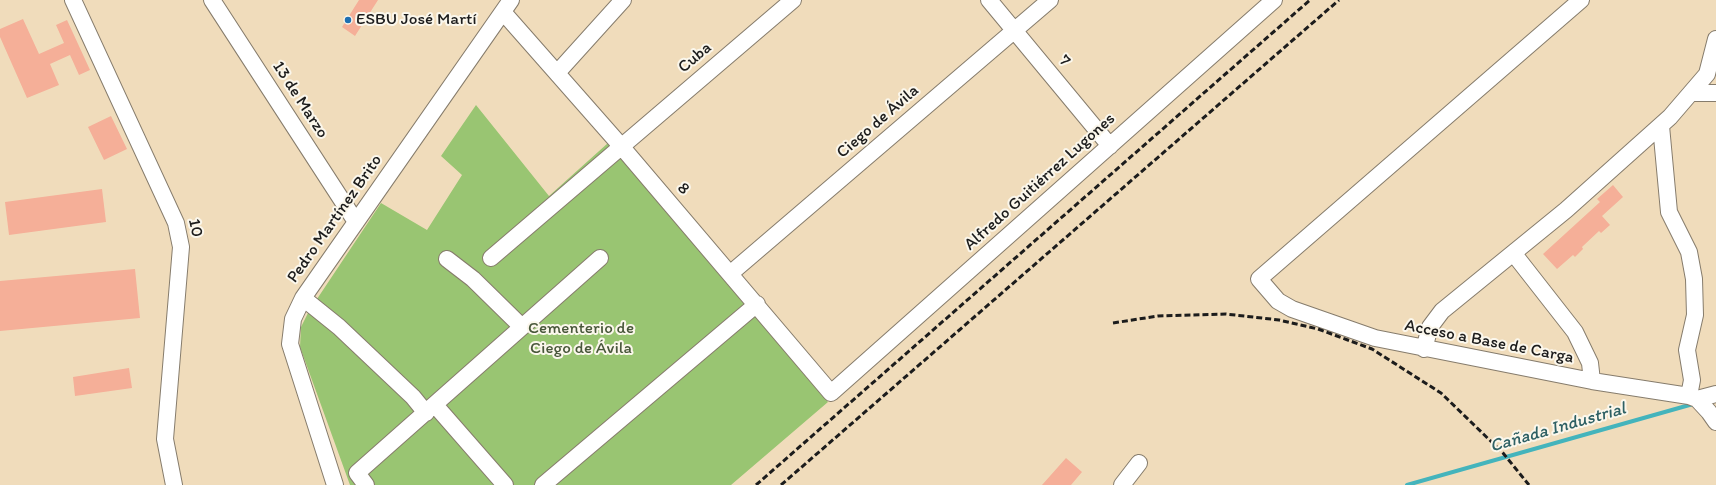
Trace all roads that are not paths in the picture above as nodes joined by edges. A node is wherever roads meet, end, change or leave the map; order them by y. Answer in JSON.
{"nodes":[{"id":1,"x":73,"y":0,"type":"edge"},
{"id":2,"x":212,"y":0,"type":"edge"},
{"id":3,"x":623,"y":0,"type":"edge"},
{"id":4,"x":793,"y":0,"type":"edge"},
{"id":5,"x":989,"y":0,"type":"edge"},
{"id":6,"x":1050,"y":0,"type":"edge"},
{"id":7,"x":1274,"y":0,"type":"edge"},
{"id":8,"x":1581,"y":0,"type":"edge"},
{"id":9,"x":507,"y":6,"type":"edge"},
{"id":10,"x":1014,"y":30,"type":"junction"},
{"id":11,"x":1716,"y":39,"type":"edge"},
{"id":12,"x":557,"y":73,"type":"junction"},
{"id":13,"x":1691,"y":93,"type":"junction"},
{"id":14,"x":1716,"y":93,"type":"edge"},
{"id":15,"x":1661,"y":126,"type":"junction"},
{"id":16,"x":621,"y":146,"type":"junction"},
{"id":17,"x":1110,"y":146,"type":"junction"},
{"id":18,"x":356,"y":222,"type":"junction"},
{"id":19,"x":1514,"y":254,"type":"junction"},
{"id":20,"x":491,"y":258,"type":"dead end"},
{"id":21,"x":600,"y":258,"type":"dead end"},
{"id":22,"x":447,"y":259,"type":"dead end"},
{"id":23,"x":731,"y":274,"type":"junction"},
{"id":24,"x":302,"y":298,"type":"junction"},
{"id":25,"x":757,"y":304,"type":"junction"},
{"id":26,"x":522,"y":327,"type":"junction"},
{"id":27,"x":1424,"y":349,"type":"junction"},
{"id":28,"x":1592,"y":381,"type":"junction"},
{"id":29,"x":831,"y":393,"type":"joint"},
{"id":30,"x":1716,"y":394,"type":"edge"},
{"id":31,"x":1693,"y":398,"type":"junction"},
{"id":32,"x":430,"y":409,"type":"junction"},
{"id":33,"x":1716,"y":422,"type":"edge"},
{"id":34,"x":1139,"y":463,"type":"dead end"},
{"id":35,"x":174,"y":485,"type":"edge"},
{"id":36,"x":335,"y":485,"type":"edge"},
{"id":37,"x":366,"y":485,"type":"edge"},
{"id":38,"x":505,"y":485,"type":"edge"},
{"id":39,"x":542,"y":485,"type":"edge"},
{"id":40,"x":1122,"y":485,"type":"edge"}],
"edges":[{"from":1,"to":35,"type":"street","name":"10"},
{"from":2,"to":18,"type":"street","name":"13 de Marzo"},
{"from":3,"to":12,"type":"street"},
{"from":4,"to":16,"type":"street","name":"Cuba"},
{"from":5,"to":10,"type":"street","name":"7"},
{"from":6,"to":10,"type":"street","name":"Ciego de Ávila"},
{"from":7,"to":17,"type":"street","name":"Alfredo Guitiérrez Lugones"},
{"from":8,"to":27,"type":"street","name":"Acceso a Base de Carga"},
{"from":9,"to":12,"type":"street","name":"8"},
{"from":9,"to":18,"type":"street","name":"Pedro Martínez Brito"},
{"from":10,"to":17,"type":"street","name":"7"},
{"from":10,"to":23,"type":"street","name":"Ciego de Ávila"},
{"from":11,"to":13,"type":"street"},
{"from":12,"to":16,"type":"street","name":"8"},
{"from":13,"to":14,"type":"street"},
{"from":13,"to":15,"type":"street"},
{"from":15,"to":19,"type":"street"},
{"from":15,"to":31,"type":"street"},
{"from":16,"to":20,"type":"street","name":"Cuba"},
{"from":16,"to":23,"type":"street","name":"8"},
{"from":17,"to":29,"type":"street","name":"Alfredo Guitiérrez Lugones"},
{"from":18,"to":24,"type":"street","name":"Pedro Martínez Brito"},
{"from":19,"to":27,"type":"street"},
{"from":19,"to":28,"type":"street"},
{"from":21,"to":26,"type":"street"},
{"from":22,"to":26,"type":"street"},
{"from":23,"to":25,"type":"street","name":"8"},
{"from":24,"to":32,"type":"street"},
{"from":24,"to":36,"type":"street","name":"Pedro Martínez Brito"},
{"from":25,"to":29,"type":"street","name":"8"},
{"from":25,"to":39,"type":"street"},
{"from":26,"to":32,"type":"street"},
{"from":27,"to":28,"type":"street","name":"Acceso a Base de Carga"},
{"from":28,"to":31,"type":"street","name":"Acceso a Base de Carga"},
{"from":30,"to":31,"type":"street"},
{"from":31,"to":33,"type":"street"},
{"from":32,"to":37,"type":"street"},
{"from":32,"to":38,"type":"street"},
{"from":34,"to":40,"type":"street"}]}
